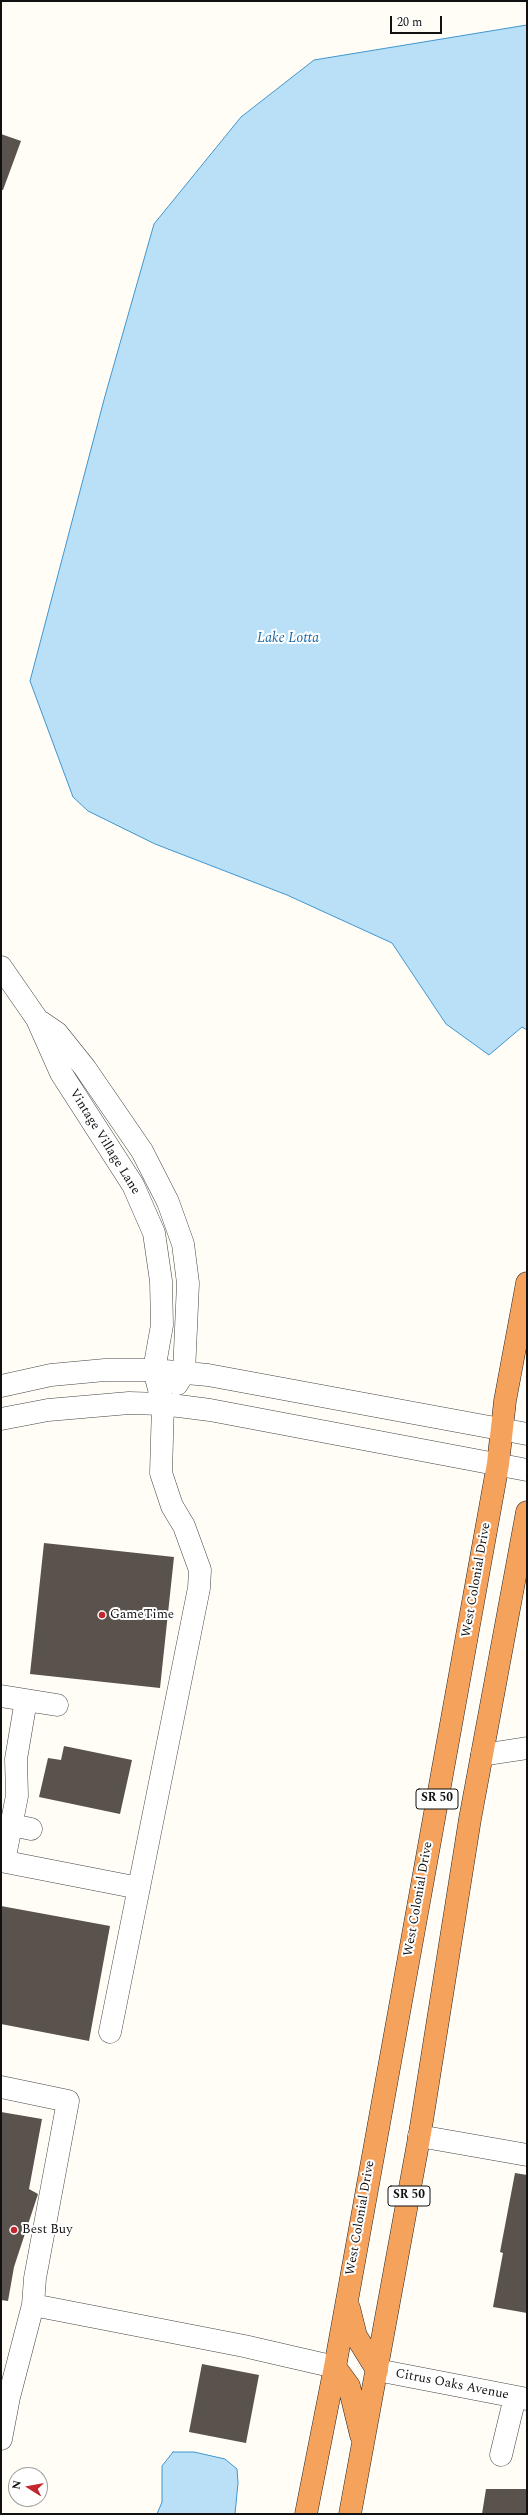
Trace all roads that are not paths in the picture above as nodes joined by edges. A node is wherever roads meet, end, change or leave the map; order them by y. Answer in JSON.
{"nodes":[{"id":1,"x":1,"y":967,"type":"edge"},
{"id":2,"x":37,"y":1018,"type":"junction"},
{"id":3,"x":527,"y":1283,"type":"edge"},
{"id":4,"x":154,"y":1370,"type":"junction"},
{"id":5,"x":184,"y":1373,"type":"junction"},
{"id":6,"x":1,"y":1386,"type":"edge"},
{"id":7,"x":164,"y":1404,"type":"junction"},
{"id":8,"x":1,"y":1419,"type":"edge"},
{"id":9,"x":502,"y":1430,"type":"junction"},
{"id":10,"x":527,"y":1434,"type":"edge"},
{"id":11,"x":498,"y":1464,"type":"junction"},
{"id":12,"x":527,"y":1470,"type":"edge"},
{"id":13,"x":527,"y":1512,"type":"edge"},
{"id":14,"x":1,"y":1696,"type":"edge"},
{"id":15,"x":26,"y":1700,"type":"junction"},
{"id":16,"x":57,"y":1705,"type":"dead end"},
{"id":17,"x":527,"y":1748,"type":"edge"},
{"id":18,"x":482,"y":1755,"type":"junction"},
{"id":19,"x":2,"y":1861,"type":"edge"},
{"id":20,"x":139,"y":1888,"type":"junction"},
{"id":21,"x":110,"y":2032,"type":"dead end"},
{"id":22,"x":1,"y":2087,"type":"edge"},
{"id":23,"x":419,"y":2136,"type":"junction"},
{"id":24,"x":527,"y":2155,"type":"edge"},
{"id":25,"x":347,"y":2297,"type":"junction"},
{"id":26,"x":33,"y":2304,"type":"junction"},
{"id":27,"x":335,"y":2366,"type":"junction"},
{"id":28,"x":377,"y":2370,"type":"junction"},
{"id":29,"x":521,"y":2398,"type":"edge"},
{"id":30,"x":1,"y":2440,"type":"edge"},
{"id":31,"x":363,"y":2446,"type":"junction"},
{"id":32,"x":501,"y":2455,"type":"dead end"},
{"id":33,"x":306,"y":2514,"type":"edge"},
{"id":34,"x":350,"y":2514,"type":"edge"}],
"edges":[{"from":1,"to":2,"type":"street","name":"Vintage Village Lane"},
{"from":2,"to":4,"type":"street","name":"Vintage Village Lane"},
{"from":2,"to":5,"type":"street","name":"Vintage Village Lane"},
{"from":3,"to":9,"type":"highway","name":"West Colonial Drive","number":"SR 50"},
{"from":4,"to":5,"type":"street"},
{"from":4,"to":6,"type":"street"},
{"from":4,"to":7,"type":"street","name":"Vintage Village Lane"},
{"from":5,"to":7,"type":"street"},
{"from":5,"to":9,"type":"street"},
{"from":7,"to":8,"type":"street"},
{"from":7,"to":11,"type":"street"},
{"from":7,"to":20,"type":"street"},
{"from":9,"to":10,"type":"street"},
{"from":9,"to":11,"type":"highway","name":"West Colonial Drive","number":"SR 50"},
{"from":11,"to":12,"type":"street"},
{"from":11,"to":25,"type":"highway","name":"West Colonial Drive","number":"SR 50"},
{"from":13,"to":18,"type":"highway","number":"SR 50"},
{"from":14,"to":15,"type":"street"},
{"from":15,"to":16,"type":"street"},
{"from":15,"to":19,"type":"street"},
{"from":17,"to":18,"type":"street"},
{"from":18,"to":23,"type":"highway","number":"SR 50"},
{"from":19,"to":20,"type":"street"},
{"from":20,"to":21,"type":"street"},
{"from":22,"to":26,"type":"street"},
{"from":23,"to":24,"type":"street"},
{"from":23,"to":28,"type":"highway","number":"SR 50"},
{"from":25,"to":27,"type":"highway","name":"West Colonial Drive","number":"SR 50"},
{"from":25,"to":28,"type":"highway"},
{"from":26,"to":27,"type":"street"},
{"from":26,"to":30,"type":"street"},
{"from":27,"to":31,"type":"highway"},
{"from":27,"to":33,"type":"highway","name":"West Colonial Drive","number":"SR 50"},
{"from":28,"to":29,"type":"street","name":"Citrus Oaks Avenue"},
{"from":28,"to":31,"type":"highway","number":"SR 50"},
{"from":29,"to":32,"type":"street"},
{"from":31,"to":34,"type":"highway","number":"SR 50"}]}
